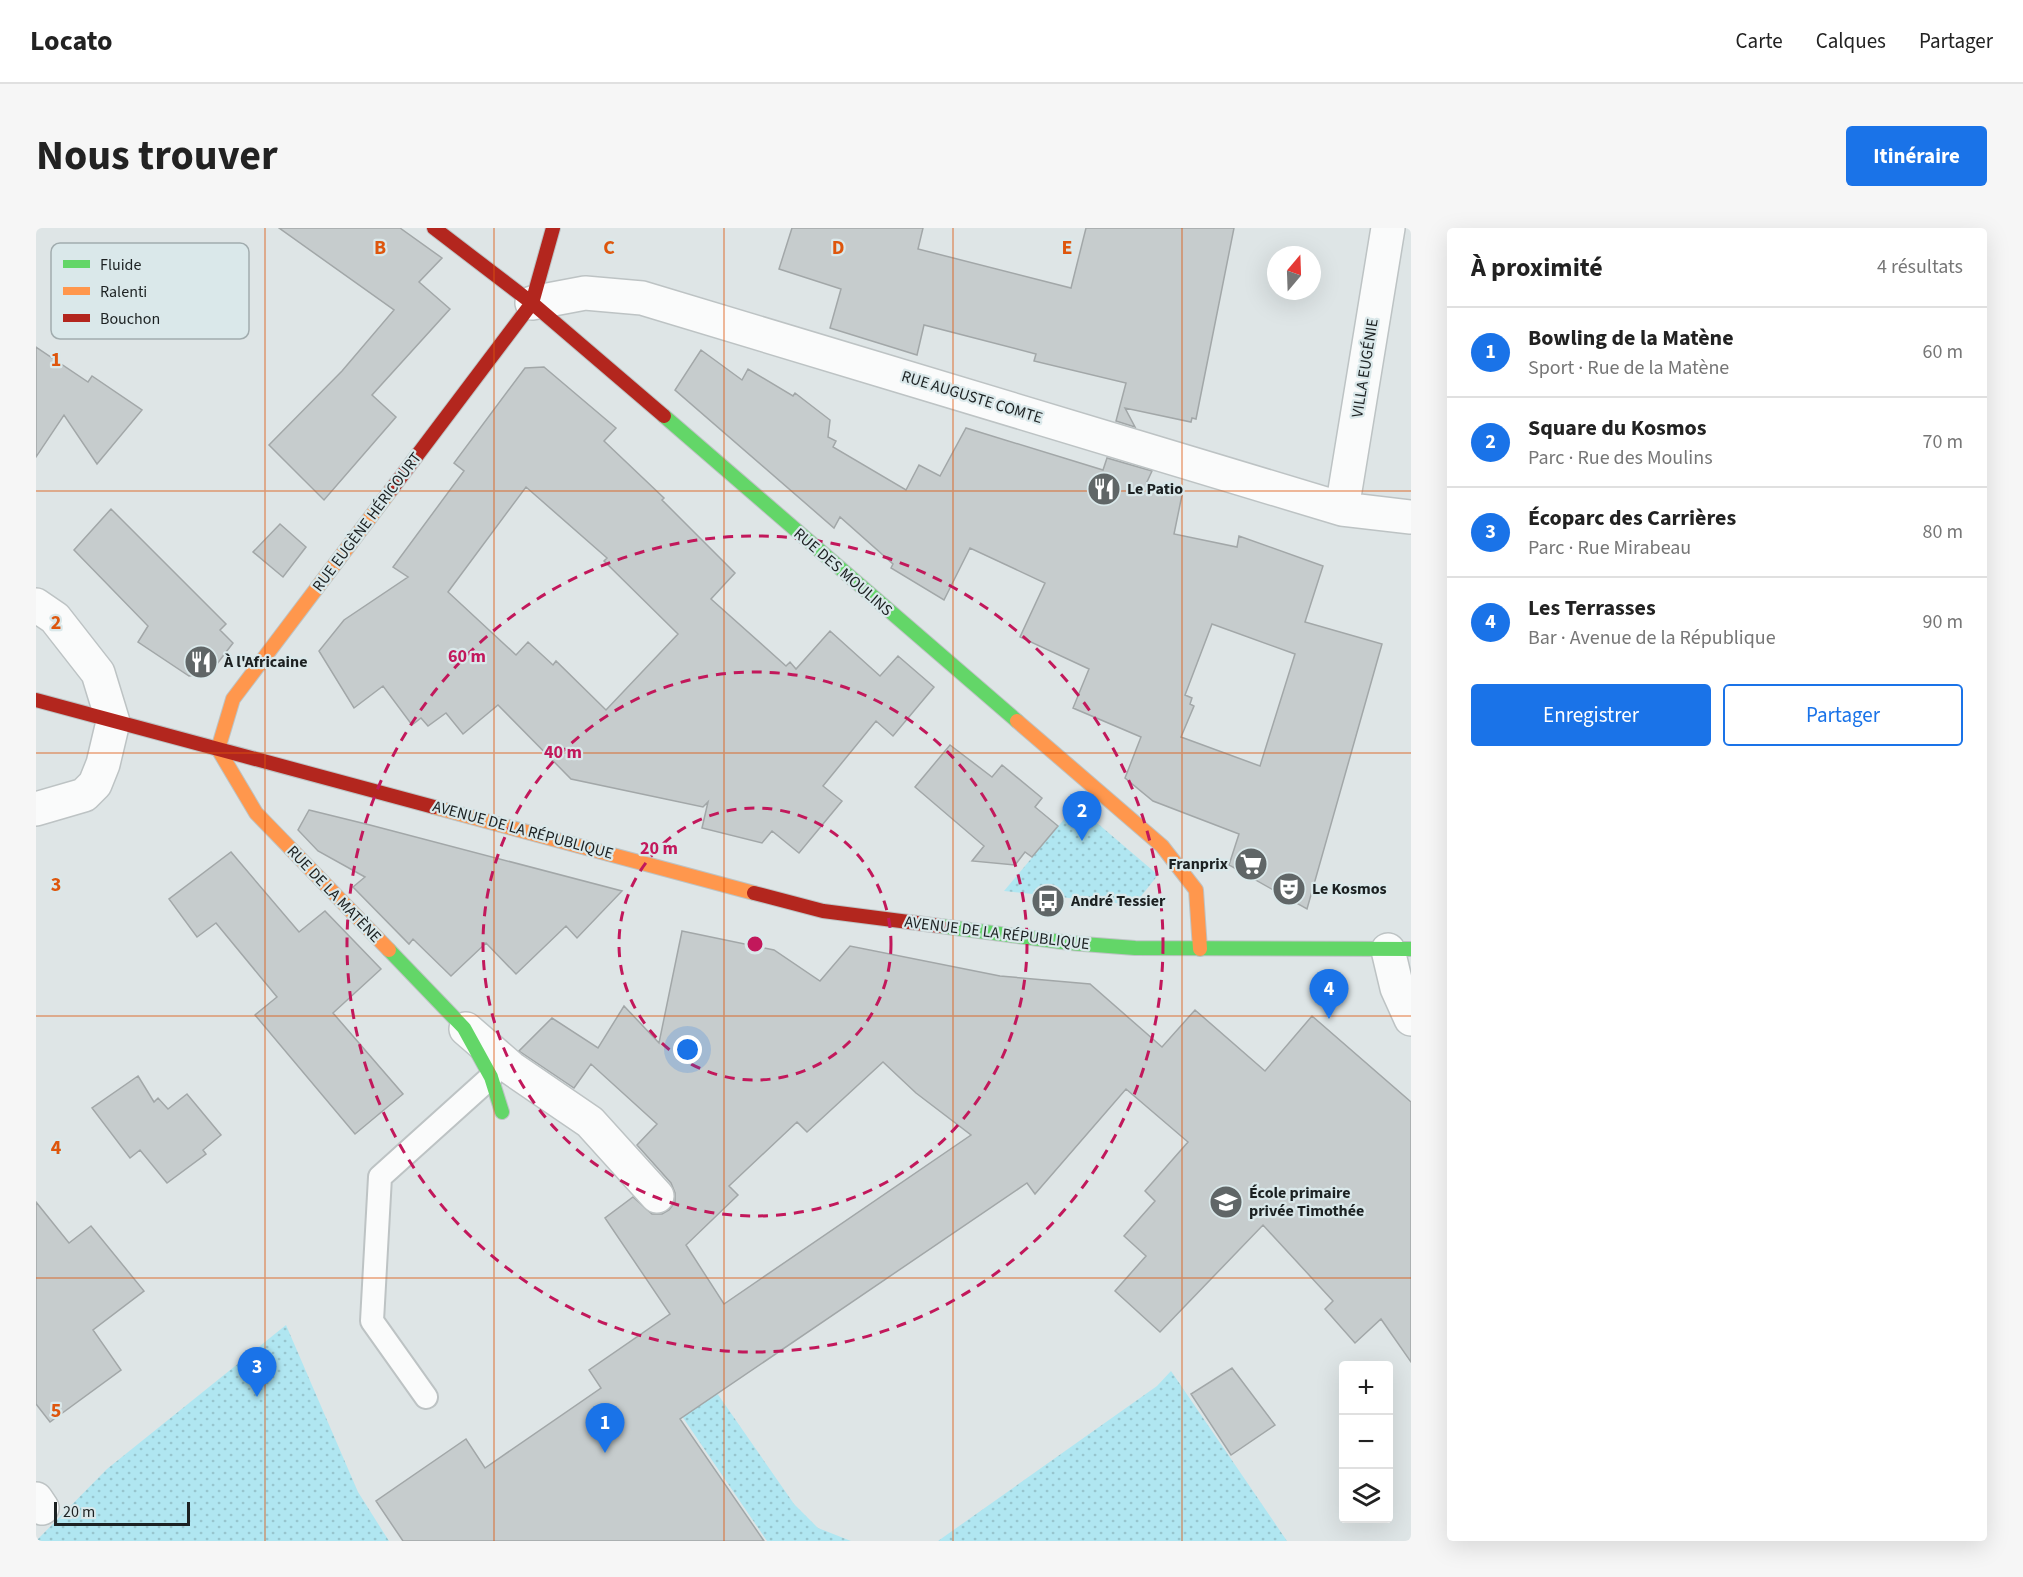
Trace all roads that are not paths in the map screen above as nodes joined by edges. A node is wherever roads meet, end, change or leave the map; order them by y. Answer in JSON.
{"nodes":[{"id":1,"x":434,"y":228,"type":"edge"},
{"id":2,"x":553,"y":228,"type":"edge"},
{"id":3,"x":1388,"y":228,"type":"edge"},
{"id":4,"x":532,"y":303,"type":"junction"},
{"id":5,"x":1342,"y":509,"type":"junction"},
{"id":6,"x":1411,"y":517,"type":"edge"},
{"id":7,"x":36,"y":605,"type":"edge"},
{"id":8,"x":36,"y":700,"type":"edge"},
{"id":9,"x":112,"y":722,"type":"junction"},
{"id":10,"x":218,"y":749,"type":"junction"},
{"id":11,"x":36,"y":810,"type":"edge"},
{"id":12,"x":1200,"y":949,"type":"junction"},
{"id":13,"x":1400,"y":949,"type":"edge"},
{"id":14,"x":1411,"y":1019,"type":"edge"},
{"id":15,"x":464,"y":1028,"type":"junction"},
{"id":16,"x":491,"y":1077,"type":"junction"},
{"id":17,"x":502,"y":1112,"type":"dead end"},
{"id":18,"x":657,"y":1196,"type":"dead end"},
{"id":19,"x":426,"y":1397,"type":"dead end"}],
"edges":[{"from":1,"to":4,"type":"street","name":"RUE DES MOULINS"},
{"from":2,"to":4,"type":"street"},
{"from":3,"to":5,"type":"street","name":"VILLA EUGÉNIE"},
{"from":4,"to":5,"type":"street","name":"RUE AUGUSTE COMTE"},
{"from":4,"to":10,"type":"street","name":"RUE EUGÈNE HÉRICOURT"},
{"from":4,"to":12,"type":"street","name":"RUE DES MOULINS"},
{"from":5,"to":6,"type":"street","name":"RUE AUGUSTE COMTE"},
{"from":7,"to":9,"type":"street"},
{"from":8,"to":9,"type":"street","name":"AVENUE DE LA RÉPUBLIQUE"},
{"from":9,"to":10,"type":"street","name":"AVENUE DE LA RÉPUBLIQUE"},
{"from":9,"to":11,"type":"street"},
{"from":10,"to":12,"type":"street","name":"AVENUE DE LA RÉPUBLIQUE"},
{"from":10,"to":15,"type":"street","name":"RUE DE LA MATÈNE"},
{"from":12,"to":13,"type":"street","name":"AVENUE DE LA RÉPUBLIQUE"},
{"from":13,"to":14,"type":"street"},
{"from":15,"to":16,"type":"street","name":"RUE DE LA MATÈNE"},
{"from":15,"to":18,"type":"street","name":"RUE DE LA MATÈNE"},
{"from":16,"to":17,"type":"street","name":"RUE DE LA MATÈNE"},
{"from":16,"to":19,"type":"lane"}]}
